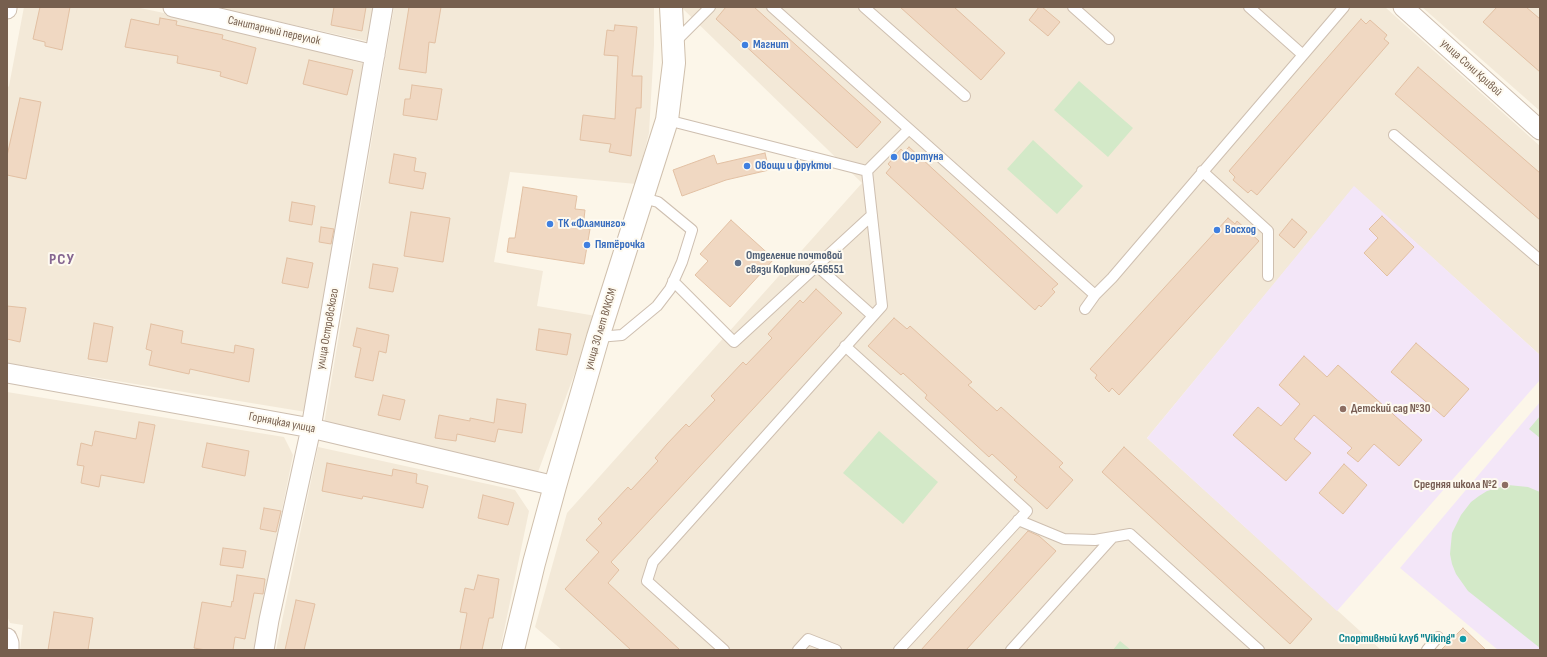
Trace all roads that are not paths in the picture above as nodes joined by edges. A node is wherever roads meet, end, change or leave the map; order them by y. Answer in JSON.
{"nodes":[{"id":1,"x":173,"y":7,"type":"edge"},
{"id":2,"x":383,"y":7,"type":"edge"},
{"id":3,"x":671,"y":7,"type":"edge"},
{"id":4,"x":710,"y":7,"type":"edge"},
{"id":5,"x":772,"y":7,"type":"edge"},
{"id":6,"x":864,"y":7,"type":"edge"},
{"id":7,"x":1073,"y":7,"type":"edge"},
{"id":8,"x":1249,"y":7,"type":"edge"},
{"id":9,"x":1344,"y":7,"type":"edge"},
{"id":10,"x":1403,"y":7,"type":"edge"},
{"id":11,"x":200,"y":10,"type":"edge"},
{"id":12,"x":1109,"y":39,"type":"dead end"},
{"id":13,"x":673,"y":45,"type":"junction"},
{"id":14,"x":375,"y":55,"type":"junction"},
{"id":15,"x":1302,"y":55,"type":"junction"},
{"id":16,"x":965,"y":96,"type":"dead end"},
{"id":17,"x":667,"y":120,"type":"junction"},
{"id":18,"x":909,"y":129,"type":"junction"},
{"id":19,"x":1540,"y":130,"type":"edge"},
{"id":20,"x":1394,"y":135,"type":"dead end"},
{"id":21,"x":867,"y":171,"type":"junction"},
{"id":22,"x":1202,"y":171,"type":"junction"},
{"id":23,"x":643,"y":198,"type":"junction"},
{"id":24,"x":872,"y":216,"type":"junction"},
{"id":25,"x":1540,"y":260,"type":"edge"},
{"id":26,"x":817,"y":266,"type":"junction"},
{"id":27,"x":1268,"y":276,"type":"dead end"},
{"id":28,"x":673,"y":281,"type":"junction"},
{"id":29,"x":1095,"y":295,"type":"junction"},
{"id":30,"x":1086,"y":309,"type":"dead end"},
{"id":31,"x":873,"y":316,"type":"junction"},
{"id":32,"x":598,"y":337,"type":"junction"},
{"id":33,"x":846,"y":346,"type":"junction"},
{"id":34,"x":7,"y":373,"type":"edge"},
{"id":35,"x":311,"y":428,"type":"junction"},
{"id":36,"x":555,"y":486,"type":"junction"},
{"id":37,"x":1018,"y":520,"type":"junction"},
{"id":38,"x":1112,"y":538,"type":"junction"},
{"id":39,"x":7,"y":638,"type":"edge"},
{"id":40,"x":1438,"y":638,"type":"dead end"},
{"id":41,"x":9,"y":650,"type":"edge"},
{"id":42,"x":264,"y":650,"type":"edge"},
{"id":43,"x":513,"y":650,"type":"edge"},
{"id":44,"x":724,"y":650,"type":"edge"},
{"id":45,"x":798,"y":650,"type":"edge"},
{"id":46,"x":836,"y":650,"type":"edge"},
{"id":47,"x":899,"y":650,"type":"edge"},
{"id":48,"x":1011,"y":650,"type":"edge"},
{"id":49,"x":1259,"y":650,"type":"edge"},
{"id":50,"x":1426,"y":650,"type":"edge"}],
"edges":[{"from":1,"to":11,"type":"street","name":"Санитарный переулок"},
{"from":2,"to":14,"type":"street","name":"улица Островского"},
{"from":3,"to":13,"type":"main road","name":"улица 30 лет ВЛКСМ"},
{"from":4,"to":13,"type":"lane"},
{"from":5,"to":18,"type":"lane"},
{"from":6,"to":16,"type":"lane"},
{"from":7,"to":12,"type":"lane"},
{"from":8,"to":15,"type":"lane"},
{"from":9,"to":15,"type":"lane"},
{"from":10,"to":19,"type":"street","name":"улица Сони Кривой"},
{"from":11,"to":14,"type":"street","name":"Санитарный переулок"},
{"from":13,"to":17,"type":"main road","name":"улица 30 лет ВЛКСМ"},
{"from":14,"to":35,"type":"street","name":"улица Островского"},
{"from":15,"to":22,"type":"lane"},
{"from":17,"to":21,"type":"lane"},
{"from":17,"to":23,"type":"main road","name":"улица 30 лет ВЛКСМ"},
{"from":18,"to":21,"type":"lane"},
{"from":18,"to":29,"type":"lane"},
{"from":20,"to":25,"type":"lane"},
{"from":21,"to":24,"type":"lane"},
{"from":22,"to":27,"type":"lane"},
{"from":22,"to":29,"type":"lane"},
{"from":23,"to":28,"type":"lane"},
{"from":23,"to":32,"type":"main road","name":"улица 30 лет ВЛКСМ"},
{"from":24,"to":26,"type":"lane"},
{"from":24,"to":31,"type":"lane"},
{"from":26,"to":28,"type":"lane"},
{"from":26,"to":31,"type":"lane"},
{"from":28,"to":32,"type":"lane"},
{"from":29,"to":30,"type":"lane"},
{"from":31,"to":33,"type":"lane"},
{"from":32,"to":36,"type":"main road","name":"улица 30 лет ВЛКСМ"},
{"from":33,"to":37,"type":"lane"},
{"from":33,"to":44,"type":"lane"},
{"from":34,"to":35,"type":"street","name":"Горняцкая улица"},
{"from":35,"to":36,"type":"street","name":"Горняцкая улица"},
{"from":35,"to":42,"type":"street","name":"улица Островского"},
{"from":36,"to":43,"type":"main road","name":"улица 30 лет ВЛКСМ"},
{"from":37,"to":38,"type":"lane"},
{"from":37,"to":47,"type":"lane"},
{"from":38,"to":48,"type":"lane"},
{"from":38,"to":49,"type":"lane"},
{"from":39,"to":41,"type":"street"},
{"from":40,"to":50,"type":"lane"},
{"from":45,"to":46,"type":"lane"}]}
